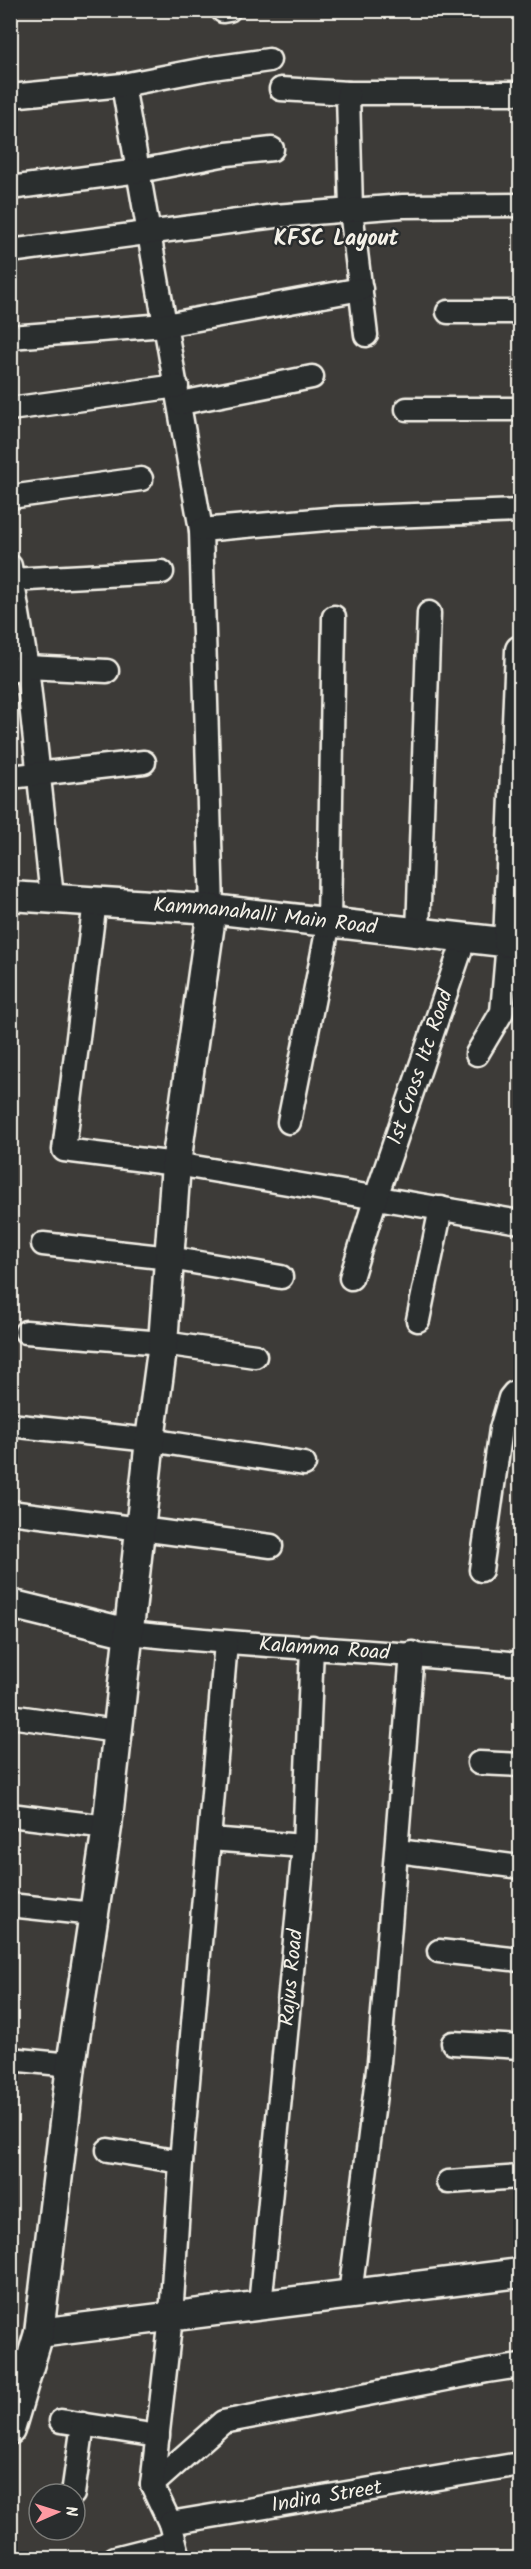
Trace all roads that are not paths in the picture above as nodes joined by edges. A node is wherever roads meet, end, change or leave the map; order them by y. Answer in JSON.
{"nodes":[{"id":1,"x":229,"y":10,"type":"edge"},
{"id":2,"x":223,"y":11,"type":"edge"},
{"id":3,"x":269,"y":60,"type":"dead end"},
{"id":4,"x":123,"y":84,"type":"junction"},
{"id":5,"x":281,"y":89,"type":"dead end"},
{"id":6,"x":348,"y":93,"type":"junction"},
{"id":7,"x":520,"y":93,"type":"edge"},
{"id":8,"x":10,"y":96,"type":"edge"},
{"id":9,"x":272,"y":149,"type":"dead end"},
{"id":10,"x":139,"y":171,"type":"junction"},
{"id":11,"x":10,"y":188,"type":"edge"},
{"id":12,"x":520,"y":205,"type":"edge"},
{"id":13,"x":351,"y":210,"type":"junction"},
{"id":14,"x":148,"y":234,"type":"junction"},
{"id":15,"x":10,"y":251,"type":"edge"},
{"id":16,"x":361,"y":290,"type":"junction"},
{"id":17,"x":448,"y":312,"type":"dead end"},
{"id":18,"x":520,"y":312,"type":"edge"},
{"id":19,"x":165,"y":325,"type":"junction"},
{"id":20,"x":366,"y":335,"type":"dead end"},
{"id":21,"x":10,"y":337,"type":"edge"},
{"id":22,"x":312,"y":377,"type":"dead end"},
{"id":23,"x":179,"y":394,"type":"junction"},
{"id":24,"x":10,"y":409,"type":"edge"},
{"id":25,"x":407,"y":409,"type":"dead end"},
{"id":26,"x":520,"y":409,"type":"edge"},
{"id":27,"x":141,"y":479,"type":"dead end"},
{"id":28,"x":10,"y":497,"type":"edge"},
{"id":29,"x":520,"y":512,"type":"edge"},
{"id":30,"x":201,"y":530,"type":"junction"},
{"id":31,"x":162,"y":572,"type":"dead end"},
{"id":32,"x":11,"y":575,"type":"edge"},
{"id":33,"x":429,"y":613,"type":"dead end"},
{"id":34,"x":334,"y":617,"type":"dead end"},
{"id":35,"x":520,"y":650,"type":"edge"},
{"id":36,"x":19,"y":669,"type":"edge"},
{"id":37,"x":107,"y":671,"type":"dead end"},
{"id":38,"x":144,"y":762,"type":"dead end"},
{"id":39,"x":39,"y":774,"type":"junction"},
{"id":40,"x":10,"y":777,"type":"edge"},
{"id":41,"x":10,"y":896,"type":"edge"},
{"id":42,"x":52,"y":897,"type":"junction"},
{"id":43,"x":95,"y":901,"type":"junction"},
{"id":44,"x":212,"y":909,"type":"junction"},
{"id":45,"x":329,"y":922,"type":"junction"},
{"id":46,"x":418,"y":932,"type":"junction"},
{"id":47,"x":465,"y":937,"type":"junction"},
{"id":48,"x":514,"y":943,"type":"edge"},
{"id":49,"x":477,"y":1054,"type":"dead end"},
{"id":50,"x":289,"y":1122,"type":"dead end"},
{"id":51,"x":176,"y":1164,"type":"junction"},
{"id":52,"x":376,"y":1197,"type":"junction"},
{"id":53,"x":441,"y":1208,"type":"junction"},
{"id":54,"x":520,"y":1222,"type":"edge"},
{"id":55,"x":43,"y":1244,"type":"dead end"},
{"id":56,"x":170,"y":1258,"type":"junction"},
{"id":57,"x":281,"y":1277,"type":"dead end"},
{"id":58,"x":351,"y":1278,"type":"dead end"},
{"id":59,"x":417,"y":1320,"type":"dead end"},
{"id":60,"x":26,"y":1332,"type":"dead end"},
{"id":61,"x":163,"y":1343,"type":"junction"},
{"id":62,"x":255,"y":1356,"type":"dead end"},
{"id":63,"x":520,"y":1392,"type":"edge"},
{"id":64,"x":10,"y":1425,"type":"edge"},
{"id":65,"x":150,"y":1440,"type":"junction"},
{"id":66,"x":304,"y":1464,"type":"dead end"},
{"id":67,"x":10,"y":1512,"type":"edge"},
{"id":68,"x":140,"y":1529,"type":"junction"},
{"id":69,"x":271,"y":1546,"type":"dead end"},
{"id":70,"x":480,"y":1570,"type":"dead end"},
{"id":71,"x":10,"y":1604,"type":"edge"},
{"id":72,"x":129,"y":1633,"type":"junction"},
{"id":73,"x":226,"y":1643,"type":"junction"},
{"id":74,"x":312,"y":1647,"type":"junction"},
{"id":75,"x":412,"y":1653,"type":"junction"},
{"id":76,"x":520,"y":1664,"type":"edge"},
{"id":77,"x":10,"y":1716,"type":"edge"},
{"id":78,"x":116,"y":1731,"type":"junction"},
{"id":79,"x":479,"y":1763,"type":"dead end"},
{"id":80,"x":520,"y":1765,"type":"edge"},
{"id":81,"x":10,"y":1815,"type":"edge"},
{"id":82,"x":107,"y":1827,"type":"junction"},
{"id":83,"x":209,"y":1839,"type":"junction"},
{"id":84,"x":304,"y":1846,"type":"junction"},
{"id":85,"x":398,"y":1851,"type":"junction"},
{"id":86,"x":520,"y":1867,"type":"edge"},
{"id":87,"x":10,"y":1905,"type":"edge"},
{"id":88,"x":93,"y":1914,"type":"junction"},
{"id":89,"x":440,"y":1951,"type":"dead end"},
{"id":90,"x":520,"y":1960,"type":"edge"},
{"id":91,"x":453,"y":2043,"type":"dead end"},
{"id":92,"x":520,"y":2047,"type":"edge"},
{"id":93,"x":10,"y":2059,"type":"edge"},
{"id":94,"x":71,"y":2065,"type":"junction"},
{"id":95,"x":108,"y":2150,"type":"dead end"},
{"id":96,"x":181,"y":2162,"type":"junction"},
{"id":97,"x":520,"y":2177,"type":"edge"},
{"id":98,"x":448,"y":2182,"type":"dead end"},
{"id":99,"x":520,"y":2273,"type":"edge"},
{"id":100,"x":350,"y":2295,"type":"junction"},
{"id":101,"x":260,"y":2306,"type":"junction"},
{"id":102,"x":171,"y":2317,"type":"junction"},
{"id":103,"x":39,"y":2333,"type":"junction"},
{"id":104,"x":520,"y":2366,"type":"edge"},
{"id":105,"x":10,"y":2430,"type":"edge"},
{"id":106,"x":158,"y":2436,"type":"junction"},
{"id":107,"x":520,"y":2464,"type":"edge"},
{"id":108,"x":73,"y":2482,"type":"edge"},
{"id":109,"x":152,"y":2486,"type":"junction"},
{"id":110,"x":174,"y":2542,"type":"edge"},
{"id":111,"x":115,"y":2559,"type":"edge"}],
"edges":[{"from":1,"to":2,"type":"street"},
{"from":3,"to":4,"type":"street"},
{"from":4,"to":8,"type":"street"},
{"from":4,"to":10,"type":"street"},
{"from":5,"to":6,"type":"street"},
{"from":6,"to":7,"type":"street"},
{"from":6,"to":13,"type":"street"},
{"from":9,"to":10,"type":"street"},
{"from":10,"to":11,"type":"street"},
{"from":10,"to":14,"type":"street"},
{"from":12,"to":13,"type":"street"},
{"from":13,"to":14,"type":"street"},
{"from":13,"to":16,"type":"street"},
{"from":14,"to":15,"type":"street"},
{"from":14,"to":19,"type":"street"},
{"from":16,"to":19,"type":"street"},
{"from":16,"to":20,"type":"street"},
{"from":17,"to":18,"type":"street"},
{"from":19,"to":21,"type":"street"},
{"from":19,"to":23,"type":"street"},
{"from":22,"to":23,"type":"street"},
{"from":23,"to":24,"type":"street"},
{"from":23,"to":30,"type":"street"},
{"from":25,"to":26,"type":"street"},
{"from":27,"to":28,"type":"street"},
{"from":29,"to":30,"type":"street"},
{"from":30,"to":44,"type":"street"},
{"from":31,"to":32,"type":"street"},
{"from":32,"to":36,"type":"street"},
{"from":33,"to":46,"type":"street"},
{"from":34,"to":45,"type":"street"},
{"from":35,"to":48,"type":"street"},
{"from":36,"to":37,"type":"street"},
{"from":36,"to":39,"type":"street"},
{"from":38,"to":39,"type":"street"},
{"from":39,"to":40,"type":"street"},
{"from":39,"to":42,"type":"street"},
{"from":41,"to":42,"type":"street","name":"Kammanahalli Main Road"},
{"from":42,"to":43,"type":"street","name":"Kammanahalli Main Road"},
{"from":43,"to":44,"type":"street","name":"Kammanahalli Main Road"},
{"from":43,"to":51,"type":"street"},
{"from":44,"to":45,"type":"street","name":"Kammanahalli Main Road"},
{"from":44,"to":51,"type":"street"},
{"from":45,"to":46,"type":"street","name":"Kammanahalli Main Road"},
{"from":45,"to":50,"type":"street"},
{"from":46,"to":47,"type":"street","name":"Kammanahalli Main Road"},
{"from":47,"to":48,"type":"street","name":"Kammanahalli Main Road"},
{"from":47,"to":52,"type":"street","name":"1st Cross Itc Road"},
{"from":48,"to":49,"type":"street"},
{"from":51,"to":52,"type":"street"},
{"from":51,"to":56,"type":"street"},
{"from":52,"to":53,"type":"street"},
{"from":52,"to":58,"type":"street","name":"1st Cross Itc Road"},
{"from":53,"to":54,"type":"street"},
{"from":53,"to":59,"type":"street"},
{"from":55,"to":56,"type":"street"},
{"from":56,"to":57,"type":"street"},
{"from":56,"to":61,"type":"street"},
{"from":60,"to":61,"type":"street"},
{"from":61,"to":62,"type":"street"},
{"from":61,"to":65,"type":"street"},
{"from":63,"to":70,"type":"street"},
{"from":64,"to":65,"type":"street"},
{"from":65,"to":66,"type":"street"},
{"from":65,"to":68,"type":"street"},
{"from":67,"to":68,"type":"street"},
{"from":68,"to":69,"type":"street"},
{"from":68,"to":72,"type":"street"},
{"from":71,"to":72,"type":"street"},
{"from":72,"to":73,"type":"street","name":"Kalamma Road"},
{"from":72,"to":78,"type":"street"},
{"from":73,"to":74,"type":"street","name":"Kalamma Road"},
{"from":73,"to":83,"type":"street"},
{"from":74,"to":75,"type":"street","name":"Kalamma Road"},
{"from":74,"to":84,"type":"street","name":"Rajus Road"},
{"from":75,"to":76,"type":"street","name":"Kalamma Road"},
{"from":75,"to":85,"type":"street"},
{"from":77,"to":78,"type":"street"},
{"from":78,"to":82,"type":"street"},
{"from":79,"to":80,"type":"street"},
{"from":81,"to":82,"type":"street"},
{"from":82,"to":88,"type":"street"},
{"from":83,"to":84,"type":"street"},
{"from":83,"to":96,"type":"street"},
{"from":84,"to":101,"type":"street","name":"Rajus Road"},
{"from":85,"to":86,"type":"street"},
{"from":85,"to":100,"type":"street"},
{"from":87,"to":88,"type":"street"},
{"from":88,"to":94,"type":"street"},
{"from":89,"to":90,"type":"street"},
{"from":91,"to":92,"type":"street"},
{"from":93,"to":94,"type":"street"},
{"from":94,"to":103,"type":"street"},
{"from":95,"to":96,"type":"street"},
{"from":96,"to":102,"type":"street"},
{"from":97,"to":98,"type":"street"},
{"from":99,"to":100,"type":"street"},
{"from":100,"to":101,"type":"street"},
{"from":101,"to":102,"type":"street"},
{"from":102,"to":103,"type":"street"},
{"from":102,"to":106,"type":"street"},
{"from":103,"to":105,"type":"street"},
{"from":104,"to":109,"type":"street"},
{"from":106,"to":108,"type":"street"},
{"from":106,"to":109,"type":"street"},
{"from":107,"to":110,"type":"street","name":"Indira Street"},
{"from":109,"to":110,"type":"street"},
{"from":110,"to":111,"type":"street","name":"Indira Street"}]}
